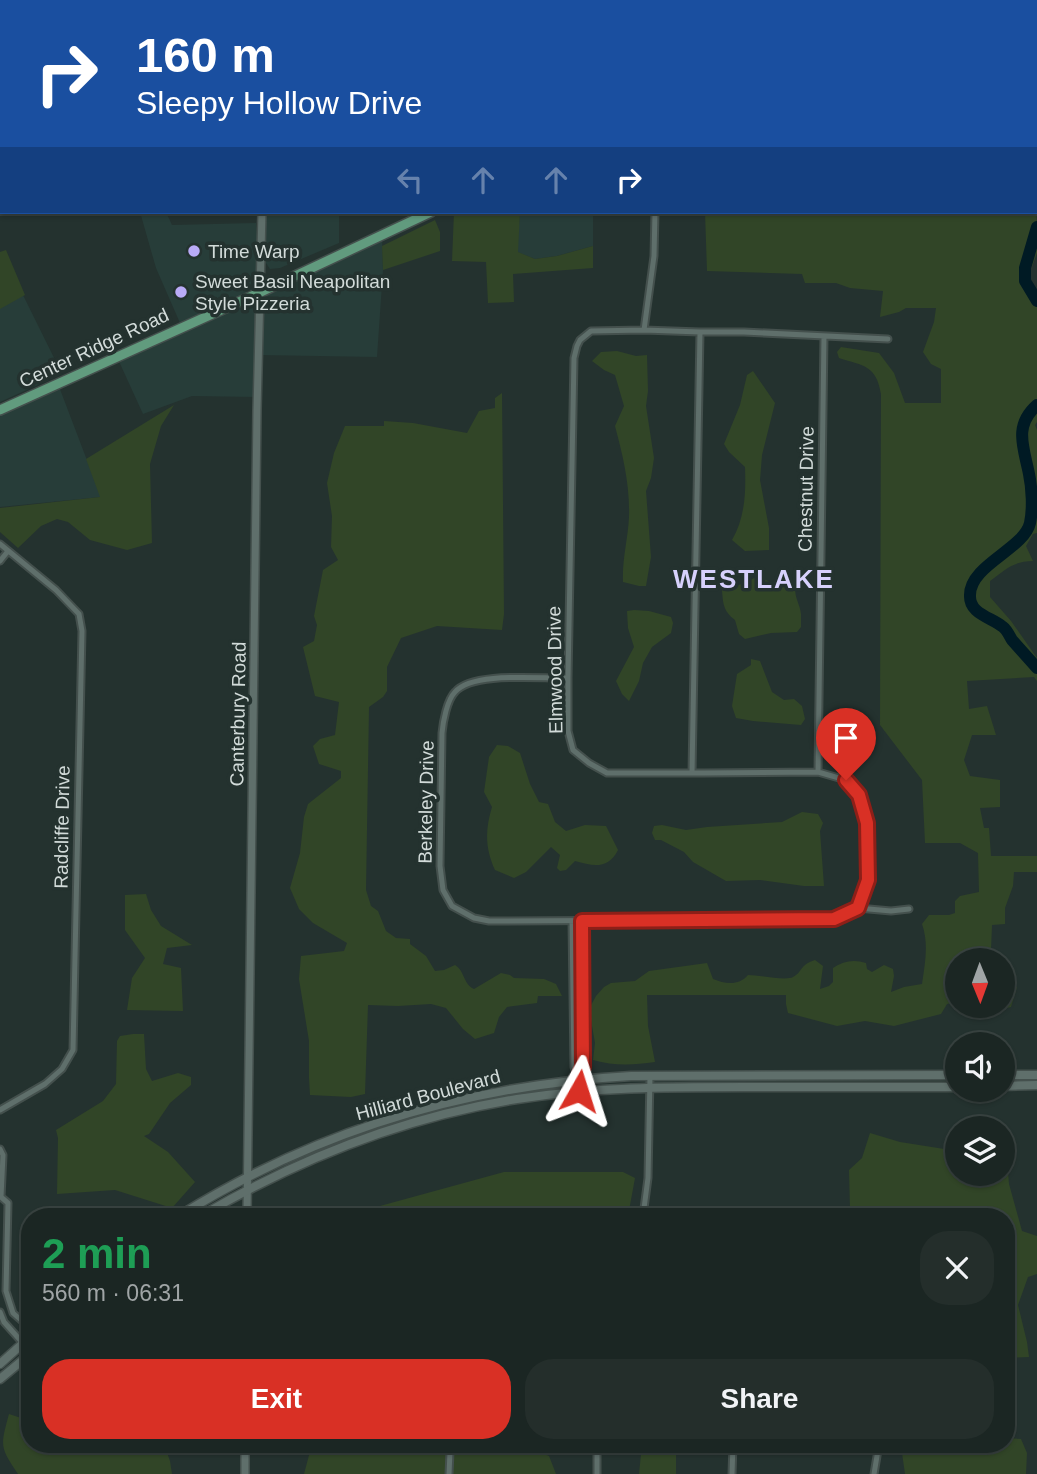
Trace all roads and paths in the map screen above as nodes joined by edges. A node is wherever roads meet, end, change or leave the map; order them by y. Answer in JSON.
{"nodes":[{"id":1,"x":262,"y":214,"type":"edge"},
{"id":2,"x":427,"y":214,"type":"edge"},
{"id":3,"x":655,"y":214,"type":"edge"},
{"id":4,"x":261,"y":292,"type":"junction"},
{"id":5,"x":644,"y":330,"type":"junction"},
{"id":6,"x":700,"y":332,"type":"junction"},
{"id":7,"x":824,"y":336,"type":"junction"},
{"id":8,"x":888,"y":339,"type":"dead end"},
{"id":9,"x":0,"y":410,"type":"edge"},
{"id":10,"x":0,"y":544,"type":"edge"},
{"id":11,"x":8,"y":551,"type":"junction"},
{"id":12,"x":0,"y":561,"type":"edge"},
{"id":13,"x":568,"y":678,"type":"junction"},
{"id":14,"x":818,"y":772,"type":"junction"},
{"id":15,"x":692,"y":773,"type":"junction"},
{"id":16,"x":858,"y":908,"type":"junction"},
{"id":17,"x":909,"y":909,"type":"dead end"},
{"id":18,"x":572,"y":921,"type":"junction"},
{"id":19,"x":582,"y":921,"type":"junction"},
{"id":20,"x":945,"y":1075,"type":"edge"},
{"id":21,"x":1015,"y":1075,"type":"edge"},
{"id":22,"x":1037,"y":1075,"type":"edge"},
{"id":23,"x":650,"y":1076,"type":"junction"},
{"id":24,"x":578,"y":1079,"type":"junction"},
{"id":25,"x":1015,"y":1086,"type":"edge"},
{"id":26,"x":1037,"y":1086,"type":"edge"},
{"id":27,"x":650,"y":1087,"type":"junction"},
{"id":28,"x":945,"y":1087,"type":"edge"},
{"id":29,"x":579,"y":1091,"type":"junction"},
{"id":30,"x":0,"y":1110,"type":"edge"},
{"id":31,"x":0,"y":1149,"type":"edge"},
{"id":32,"x":247,"y":1177,"type":"junction"},
{"id":33,"x":247,"y":1191,"type":"junction"},
{"id":34,"x":0,"y":1197,"type":"edge"},
{"id":35,"x":192,"y":1208,"type":"edge"},
{"id":36,"x":216,"y":1208,"type":"edge"},
{"id":37,"x":247,"y":1208,"type":"edge"},
{"id":38,"x":644,"y":1208,"type":"edge"},
{"id":39,"x":0,"y":1312,"type":"edge"},
{"id":40,"x":21,"y":1320,"type":"edge"},
{"id":41,"x":21,"y":1336,"type":"edge"},
{"id":42,"x":21,"y":1345,"type":"edge"},
{"id":43,"x":21,"y":1360,"type":"edge"},
{"id":44,"x":0,"y":1364,"type":"edge"},
{"id":45,"x":0,"y":1379,"type":"edge"},
{"id":46,"x":245,"y":1453,"type":"edge"},
{"id":47,"x":450,"y":1453,"type":"edge"},
{"id":48,"x":597,"y":1453,"type":"edge"},
{"id":49,"x":733,"y":1453,"type":"edge"},
{"id":50,"x":878,"y":1453,"type":"edge"},
{"id":51,"x":245,"y":1474,"type":"edge"},
{"id":52,"x":449,"y":1474,"type":"edge"},
{"id":53,"x":597,"y":1474,"type":"edge"},
{"id":54,"x":732,"y":1474,"type":"edge"},
{"id":55,"x":874,"y":1474,"type":"edge"}],
"edges":[{"from":1,"to":4,"type":"street","name":"Canterbury Road"},
{"from":2,"to":4,"type":"main road","name":"Center Ridge Road"},
{"from":3,"to":5,"type":"street"},
{"from":4,"to":9,"type":"main road","name":"Center Ridge Road"},
{"from":4,"to":32,"type":"street","name":"Canterbury Road"},
{"from":5,"to":6,"type":"street"},
{"from":5,"to":13,"type":"street","name":"Elmwood Drive"},
{"from":6,"to":7,"type":"street"},
{"from":6,"to":15,"type":"street"},
{"from":7,"to":8,"type":"street"},
{"from":7,"to":14,"type":"street","name":"Chestnut Drive"},
{"from":10,"to":11,"type":"street","name":"Radcliffe Drive"},
{"from":11,"to":12,"type":"street"},
{"from":11,"to":30,"type":"street","name":"Radcliffe Drive"},
{"from":13,"to":15,"type":"street","name":"Elmwood Drive"},
{"from":13,"to":18,"type":"street","name":"Berkeley Drive"},
{"from":14,"to":15,"type":"street","name":"Elmwood Drive"},
{"from":14,"to":16,"type":"street"},
{"from":16,"to":17,"type":"street"},
{"from":16,"to":19,"type":"street","name":"Berkeley Drive"},
{"from":18,"to":19,"type":"street","name":"Berkeley Drive"},
{"from":18,"to":24,"type":"street"},
{"from":19,"to":24,"type":"street"},
{"from":20,"to":23,"type":"main road","name":"Hilliard Boulevard"},
{"from":21,"to":22,"type":"main road"},
{"from":23,"to":24,"type":"main road","name":"Hilliard Boulevard"},
{"from":23,"to":27,"type":"street"},
{"from":24,"to":29,"type":"street"},
{"from":24,"to":32,"type":"main road","name":"Hilliard Boulevard"},
{"from":25,"to":26,"type":"main road"},
{"from":27,"to":28,"type":"main road","name":"Hilliard Boulevard"},
{"from":27,"to":29,"type":"main road","name":"Hilliard Boulevard"},
{"from":27,"to":38,"type":"street"},
{"from":29,"to":33,"type":"main road","name":"Hilliard Boulevard"},
{"from":31,"to":34,"type":"street"},
{"from":32,"to":33,"type":"street","name":"Canterbury Road"},
{"from":32,"to":35,"type":"main road","name":"Hilliard Boulevard"},
{"from":33,"to":36,"type":"main road","name":"Hilliard Boulevard"},
{"from":33,"to":37,"type":"street","name":"Canterbury Road"},
{"from":34,"to":40,"type":"street"},
{"from":39,"to":41,"type":"street"},
{"from":42,"to":44,"type":"main road"},
{"from":43,"to":45,"type":"main road"},
{"from":46,"to":51,"type":"street"},
{"from":47,"to":52,"type":"street"},
{"from":48,"to":53,"type":"street"},
{"from":49,"to":54,"type":"street"},
{"from":50,"to":55,"type":"street"}]}
